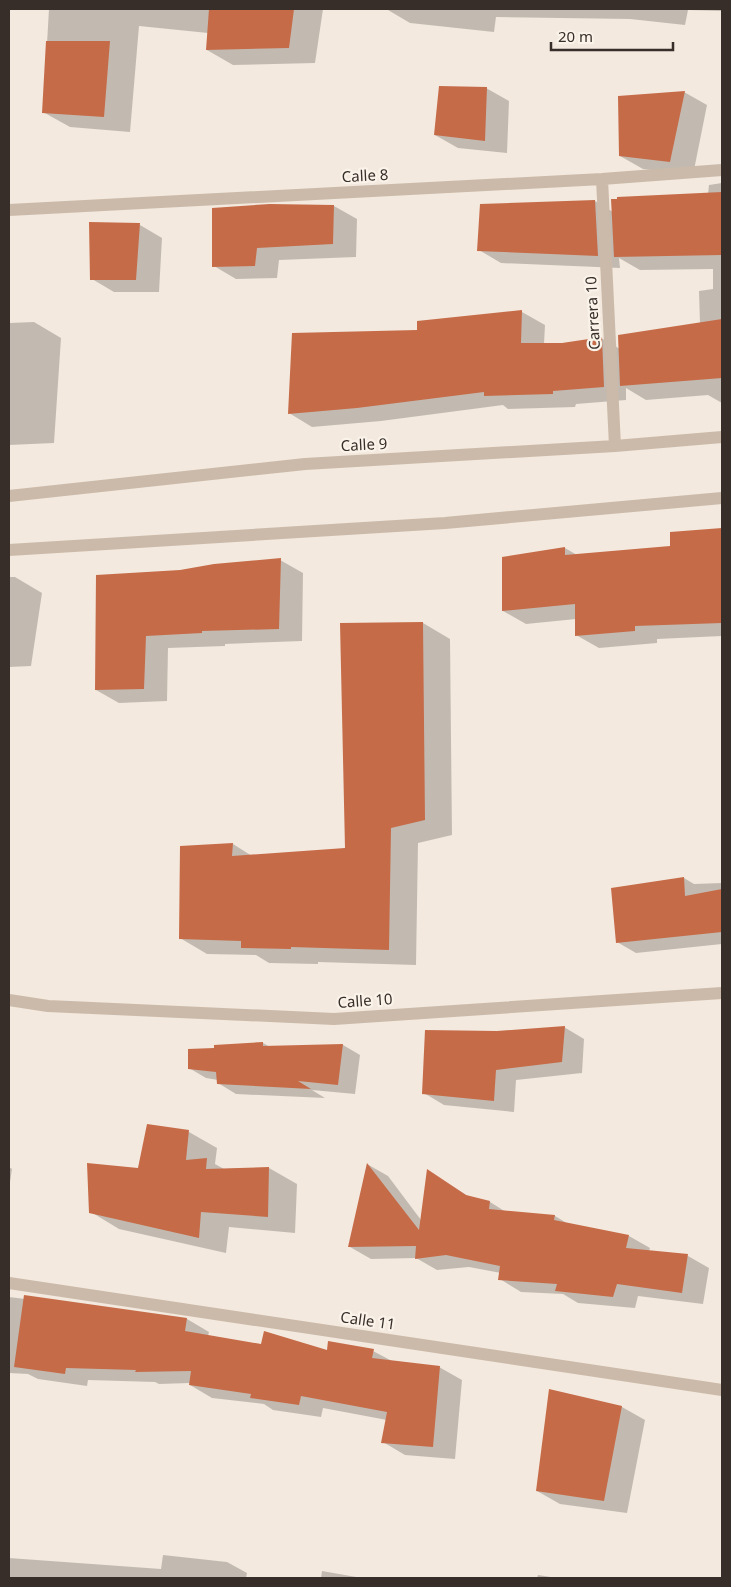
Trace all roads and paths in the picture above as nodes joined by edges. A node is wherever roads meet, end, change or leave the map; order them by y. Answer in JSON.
{"nodes":[{"id":1,"x":722,"y":170,"type":"edge"},
{"id":2,"x":602,"y":179,"type":"junction"},
{"id":3,"x":9,"y":210,"type":"edge"},
{"id":4,"x":722,"y":437,"type":"edge"},
{"id":5,"x":615,"y":446,"type":"junction"},
{"id":6,"x":9,"y":496,"type":"edge"},
{"id":7,"x":722,"y":498,"type":"edge"},
{"id":8,"x":9,"y":550,"type":"edge"},
{"id":9,"x":722,"y":993,"type":"edge"},
{"id":10,"x":9,"y":1000,"type":"edge"},
{"id":11,"x":9,"y":1283,"type":"edge"},
{"id":12,"x":722,"y":1390,"type":"edge"}],
"edges":[{"from":1,"to":2,"type":"street","name":"Calle 8"},
{"from":2,"to":3,"type":"street","name":"Calle 8"},
{"from":2,"to":5,"type":"street","name":"Carrera 10"},
{"from":4,"to":5,"type":"street","name":"Calle 9"},
{"from":5,"to":6,"type":"street","name":"Calle 9"},
{"from":7,"to":8,"type":"street"},
{"from":9,"to":10,"type":"street","name":"Calle 10"},
{"from":11,"to":12,"type":"street","name":"Calle 11"}]}
